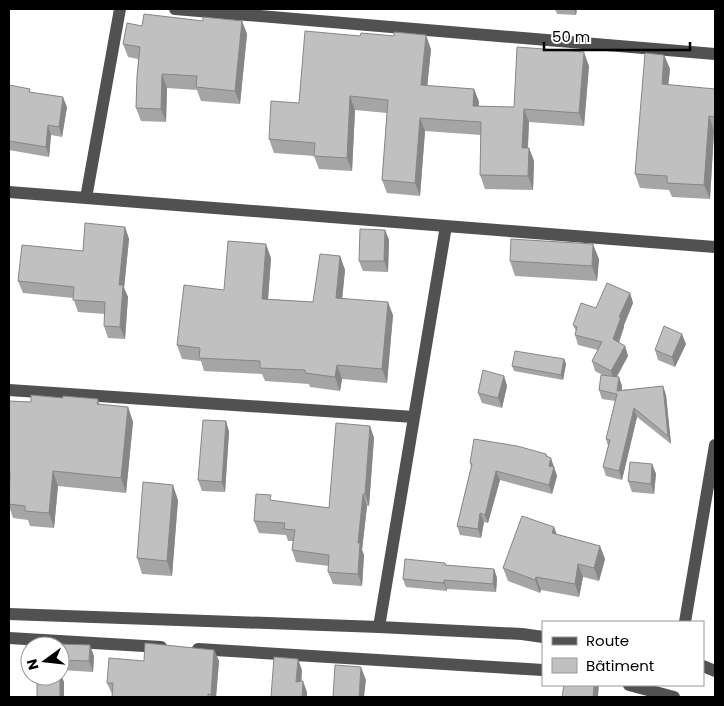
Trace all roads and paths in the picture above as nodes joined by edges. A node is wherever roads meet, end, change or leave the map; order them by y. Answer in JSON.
{"nodes":[{"id":1,"x":120,"y":9,"type":"edge"},
{"id":2,"x":175,"y":9,"type":"edge"},
{"id":3,"x":715,"y":54,"type":"edge"},
{"id":4,"x":9,"y":192,"type":"edge"},
{"id":5,"x":86,"y":198,"type":"junction"},
{"id":6,"x":446,"y":226,"type":"junction"},
{"id":7,"x":715,"y":247,"type":"edge"},
{"id":8,"x":9,"y":390,"type":"edge"},
{"id":9,"x":414,"y":418,"type":"junction"},
{"id":10,"x":715,"y":445,"type":"edge"},
{"id":11,"x":9,"y":614,"type":"edge"},
{"id":12,"x":685,"y":621,"type":"edge"},
{"id":13,"x":379,"y":627,"type":"junction"},
{"id":14,"x":542,"y":637,"type":"edge"},
{"id":15,"x":9,"y":638,"type":"edge"},
{"id":16,"x":542,"y":670,"type":"edge"},
{"id":17,"x":633,"y":686,"type":"edge"},
{"id":18,"x":674,"y":697,"type":"edge"}],
"edges":[{"from":1,"to":5,"type":"street"},
{"from":2,"to":3,"type":"street"},
{"from":4,"to":5,"type":"street"},
{"from":5,"to":6,"type":"street"},
{"from":6,"to":7,"type":"street"},
{"from":6,"to":9,"type":"street"},
{"from":8,"to":9,"type":"street"},
{"from":9,"to":13,"type":"street"},
{"from":10,"to":12,"type":"street"},
{"from":11,"to":13,"type":"street"},
{"from":13,"to":14,"type":"street"},
{"from":15,"to":16,"type":"street"},
{"from":17,"to":18,"type":"street"}]}
